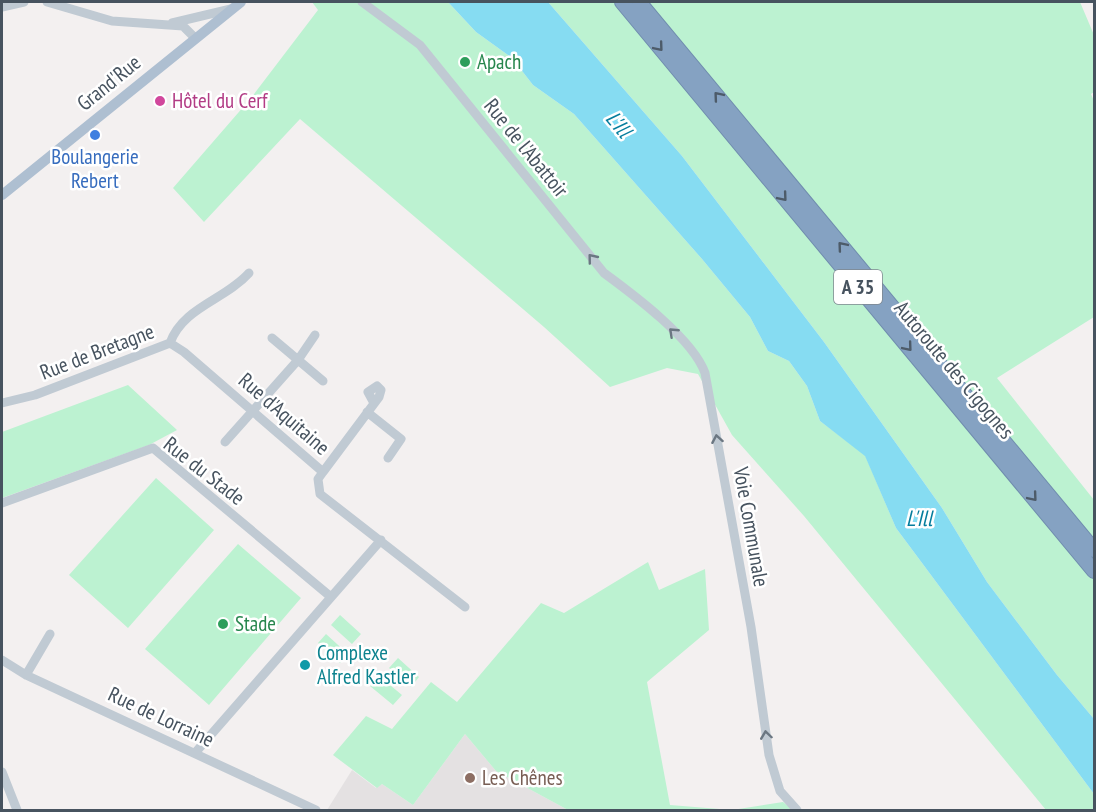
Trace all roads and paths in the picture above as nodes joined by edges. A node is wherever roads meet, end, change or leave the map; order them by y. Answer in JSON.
{"nodes":[{"id":1,"x":24,"y":2,"type":"edge"},
{"id":2,"x":47,"y":2,"type":"edge"},
{"id":3,"x":363,"y":2,"type":"edge"},
{"id":4,"x":622,"y":2,"type":"edge"},
{"id":5,"x":639,"y":2,"type":"edge"},
{"id":6,"x":236,"y":5,"type":"edge"},
{"id":7,"x":2,"y":7,"type":"edge"},
{"id":8,"x":182,"y":20,"type":"junction"},
{"id":9,"x":170,"y":24,"type":"junction"},
{"id":10,"x":200,"y":35,"type":"junction"},
{"id":11,"x":2,"y":195,"type":"edge"},
{"id":12,"x":249,"y":273,"type":"dead end"},
{"id":13,"x":634,"y":295,"type":"joint"},
{"id":14,"x":315,"y":335,"type":"dead end"},
{"id":15,"x":272,"y":339,"type":"dead end"},
{"id":16,"x":170,"y":343,"type":"junction"},
{"id":17,"x":298,"y":360,"type":"junction"},
{"id":18,"x":323,"y":381,"type":"dead end"},
{"id":19,"x":2,"y":403,"type":"edge"},
{"id":20,"x":374,"y":403,"type":"dead end"},
{"id":21,"x":253,"y":411,"type":"junction"},
{"id":22,"x":367,"y":412,"type":"junction"},
{"id":23,"x":225,"y":442,"type":"dead end"},
{"id":24,"x":388,"y":458,"type":"dead end"},
{"id":25,"x":323,"y":472,"type":"junction"},
{"id":26,"x":2,"y":503,"type":"edge"},
{"id":27,"x":381,"y":540,"type":"junction"},
{"id":28,"x":1095,"y":549,"type":"edge"},
{"id":29,"x":1095,"y":571,"type":"edge"},
{"id":30,"x":331,"y":597,"type":"junction"},
{"id":31,"x":465,"y":607,"type":"dead end"},
{"id":32,"x":50,"y":634,"type":"dead end"},
{"id":33,"x":2,"y":660,"type":"edge"},
{"id":34,"x":26,"y":675,"type":"junction"},
{"id":35,"x":195,"y":753,"type":"junction"},
{"id":36,"x":2,"y":772,"type":"edge"},
{"id":37,"x":17,"y":810,"type":"edge"},
{"id":38,"x":316,"y":810,"type":"edge"},
{"id":39,"x":797,"y":810,"type":"edge"}],
"edges":[{"from":1,"to":7,"type":"street"},
{"from":2,"to":9,"type":"street"},
{"from":13,"to":3,"type":"street","name":"Rue de l'Abattoir","one_way":true},
{"from":4,"to":29,"type":"highway","name":"Autoroute des Cigognes","number":"A 35","one_way":true},
{"from":28,"to":5,"type":"highway","name":"Autoroute des Cigognes","number":"A 35","one_way":true},
{"from":6,"to":8,"type":"street"},
{"from":6,"to":10,"type":"main road","name":"Grand'Rue"},
{"from":8,"to":9,"type":"street"},
{"from":8,"to":10,"type":"street"},
{"from":9,"to":10,"type":"street"},
{"from":10,"to":11,"type":"main road","name":"Grand'Rue"},
{"from":12,"to":16,"type":"street","name":"Rue de Bretagne"},
{"from":39,"to":13,"type":"street","name":"Voie Communale","one_way":true},
{"from":14,"to":17,"type":"street"},
{"from":15,"to":17,"type":"street"},
{"from":16,"to":19,"type":"street","name":"Rue de Bretagne"},
{"from":16,"to":21,"type":"street","name":"Rue d'Aquitaine"},
{"from":17,"to":18,"type":"street"},
{"from":17,"to":21,"type":"street"},
{"from":20,"to":22,"type":"street"},
{"from":21,"to":23,"type":"street"},
{"from":21,"to":25,"type":"street","name":"Rue d'Aquitaine"},
{"from":22,"to":24,"type":"street"},
{"from":22,"to":25,"type":"street"},
{"from":25,"to":27,"type":"street","name":"Rue d'Aquitaine"},
{"from":26,"to":30,"type":"street","name":"Rue du Stade"},
{"from":27,"to":30,"type":"street"},
{"from":27,"to":31,"type":"street"},
{"from":30,"to":35,"type":"street"},
{"from":32,"to":34,"type":"street"},
{"from":33,"to":34,"type":"street","name":"Rue de Lorraine"},
{"from":34,"to":35,"type":"street","name":"Rue de Lorraine"},
{"from":35,"to":38,"type":"street","name":"Rue de Lorraine"},
{"from":36,"to":37,"type":"street"}]}
